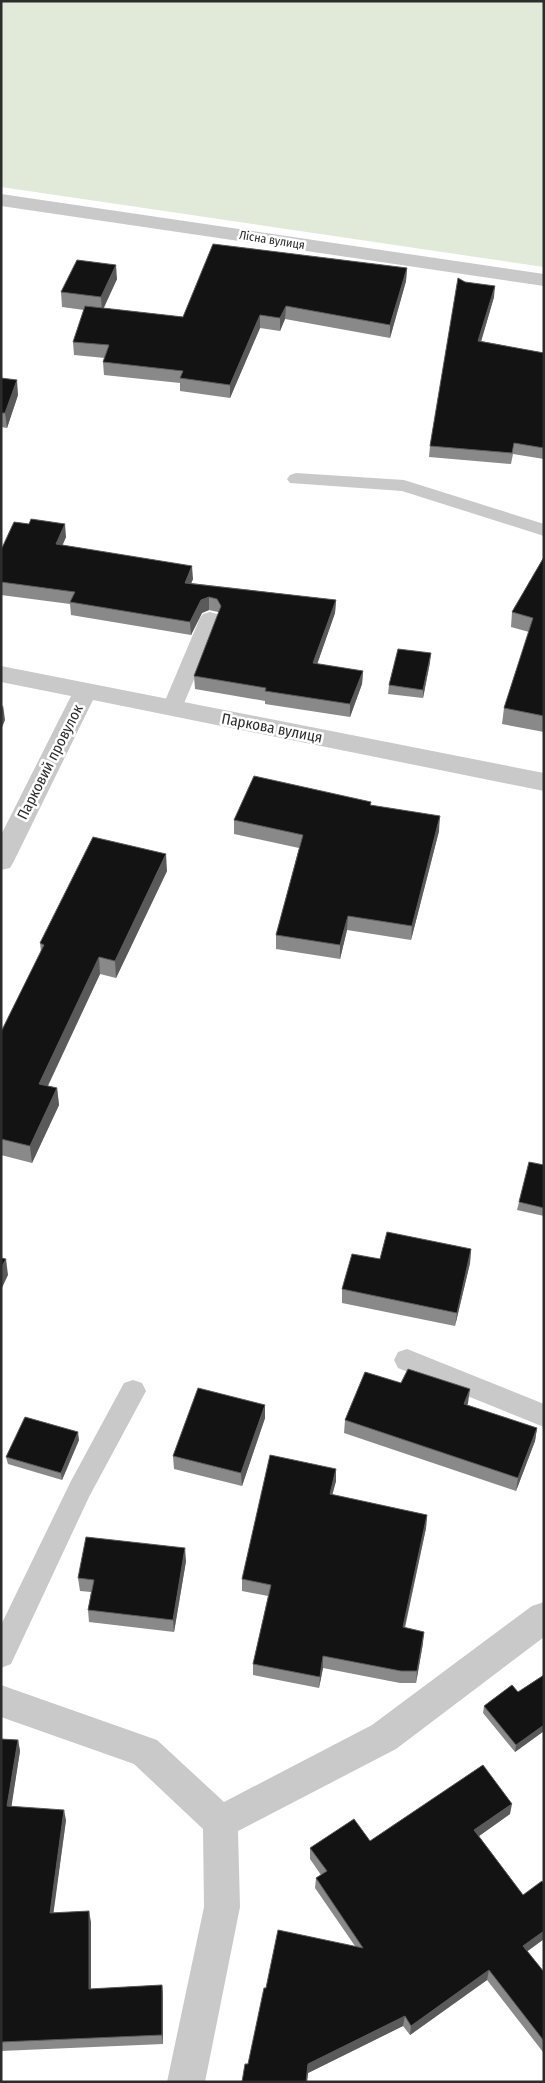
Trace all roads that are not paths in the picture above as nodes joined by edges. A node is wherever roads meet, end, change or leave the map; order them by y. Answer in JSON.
{"nodes":[{"id":1,"x":1,"y":200,"type":"edge"},
{"id":2,"x":544,"y":280,"type":"edge"},
{"id":3,"x":296,"y":478,"type":"dead end"},
{"id":4,"x":544,"y":530,"type":"edge"},
{"id":5,"x":210,"y":618,"type":"dead end"},
{"id":6,"x":1,"y":674,"type":"edge"},
{"id":7,"x":86,"y":691,"type":"junction"},
{"id":8,"x":172,"y":708,"type":"junction"},
{"id":9,"x":544,"y":782,"type":"edge"},
{"id":10,"x":1,"y":861,"type":"edge"},
{"id":11,"x":407,"y":1360,"type":"dead end"},
{"id":12,"x":133,"y":1391,"type":"dead end"},
{"id":13,"x":544,"y":1416,"type":"edge"},
{"id":14,"x":544,"y":1617,"type":"edge"},
{"id":15,"x":1,"y":1655,"type":"edge"},
{"id":16,"x":1,"y":1701,"type":"edge"},
{"id":17,"x":220,"y":1822,"type":"junction"},
{"id":18,"x":186,"y":2082,"type":"edge"}],
"edges":[{"from":1,"to":2,"type":"street","name":"Лісна вулиця"},
{"from":3,"to":4,"type":"lane"},
{"from":5,"to":8,"type":"lane"},
{"from":6,"to":7,"type":"street","name":"Паркова вулиця"},
{"from":7,"to":8,"type":"street","name":"Паркова вулиця"},
{"from":7,"to":10,"type":"street","name":"Парковий провулок"},
{"from":8,"to":9,"type":"street","name":"Паркова вулиця"},
{"from":11,"to":13,"type":"lane"},
{"from":12,"to":15,"type":"lane"},
{"from":14,"to":17,"type":"street"},
{"from":16,"to":17,"type":"street"},
{"from":17,"to":18,"type":"street"}]}
